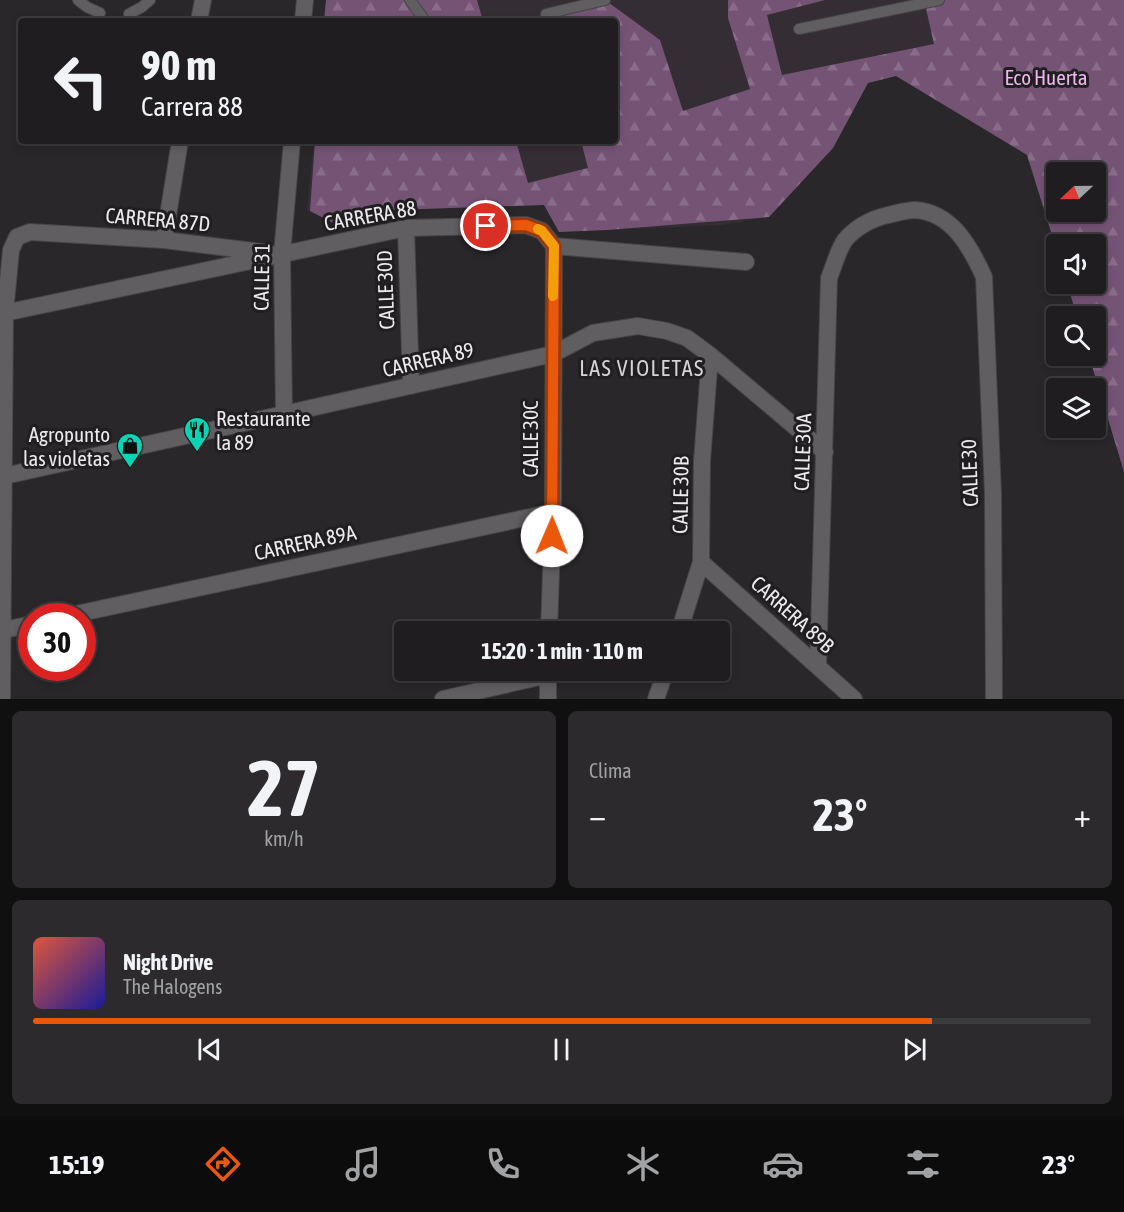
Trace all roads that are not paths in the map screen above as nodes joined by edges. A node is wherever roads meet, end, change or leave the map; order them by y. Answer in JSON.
{"nodes":[{"id":1,"x":78,"y":0,"type":"edge"},
{"id":2,"x":150,"y":0,"type":"edge"},
{"id":3,"x":203,"y":0,"type":"edge"},
{"id":4,"x":305,"y":0,"type":"edge"},
{"id":5,"x":410,"y":0,"type":"edge"},
{"id":6,"x":605,"y":0,"type":"edge"},
{"id":7,"x":939,"y":0,"type":"edge"},
{"id":8,"x":100,"y":13,"type":"dead end"},
{"id":9,"x":129,"y":14,"type":"dead end"},
{"id":10,"x":546,"y":14,"type":"dead end"},
{"id":11,"x":200,"y":18,"type":"edge"},
{"id":12,"x":303,"y":18,"type":"edge"},
{"id":13,"x":423,"y":18,"type":"edge"},
{"id":14,"x":799,"y":30,"type":"dead end"},
{"id":15,"x":180,"y":144,"type":"edge"},
{"id":16,"x":292,"y":144,"type":"edge"},
{"id":17,"x":406,"y":228,"type":"junction"},
{"id":18,"x":164,"y":240,"type":"junction"},
{"id":19,"x":844,"y":241,"type":"joint"},
{"id":20,"x":554,"y":246,"type":"junction"},
{"id":21,"x":282,"y":254,"type":"junction"},
{"id":22,"x":746,"y":262,"type":"dead end"},
{"id":23,"x":2,"y":313,"type":"edge"},
{"id":24,"x":553,"y":354,"type":"junction"},
{"id":25,"x":710,"y":355,"type":"junction"},
{"id":26,"x":411,"y":386,"type":"junction"},
{"id":27,"x":284,"y":414,"type":"junction"},
{"id":28,"x":825,"y":452,"type":"junction"},
{"id":29,"x":1,"y":477,"type":"edge"},
{"id":30,"x":553,"y":512,"type":"junction"},
{"id":31,"x":701,"y":562,"type":"junction"},
{"id":32,"x":96,"y":610,"type":"edge"},
{"id":33,"x":549,"y":621,"type":"edge"},
{"id":34,"x":682,"y":621,"type":"edge"},
{"id":35,"x":18,"y":627,"type":"edge"},
{"id":36,"x":1,"y":631,"type":"edge"},
{"id":37,"x":818,"y":666,"type":"junction"},
{"id":38,"x":516,"y":681,"type":"edge"},
{"id":39,"x":548,"y":681,"type":"edge"},
{"id":40,"x":662,"y":681,"type":"edge"},
{"id":41,"x":2,"y":699,"type":"edge"},
{"id":42,"x":443,"y":699,"type":"edge"},
{"id":43,"x":548,"y":699,"type":"edge"},
{"id":44,"x":656,"y":699,"type":"edge"},
{"id":45,"x":854,"y":699,"type":"edge"},
{"id":46,"x":994,"y":699,"type":"edge"}],
"edges":[{"from":1,"to":8,"type":"lane"},
{"from":2,"to":9,"type":"lane"},
{"from":3,"to":11,"type":"street"},
{"from":4,"to":12,"type":"street"},
{"from":5,"to":13,"type":"lane"},
{"from":6,"to":10,"type":"lane"},
{"from":7,"to":14,"type":"lane"},
{"from":15,"to":18,"type":"street"},
{"from":16,"to":21,"type":"street","name":"CALLE 31"},
{"from":17,"to":20,"type":"street","name":"CARRERA 88"},
{"from":17,"to":21,"type":"street","name":"CARRERA 88"},
{"from":17,"to":26,"type":"street","name":"CALLE 30D"},
{"from":18,"to":21,"type":"street","name":"CARRERA 87D"},
{"from":18,"to":23,"type":"street","name":"CARRERA 87D"},
{"from":19,"to":28,"type":"street","name":"CALLE 30A"},
{"from":19,"to":46,"type":"street","name":"CALLE 30"},
{"from":20,"to":22,"type":"street"},
{"from":20,"to":24,"type":"street","name":"CALLE 30C"},
{"from":21,"to":23,"type":"street","name":"CARRERA 88"},
{"from":21,"to":27,"type":"street","name":"CALLE 31"},
{"from":23,"to":29,"type":"street"},
{"from":24,"to":25,"type":"street","name":"CARRERA 89"},
{"from":24,"to":26,"type":"street","name":"CARRERA 89"},
{"from":24,"to":30,"type":"street","name":"CALLE 30C"},
{"from":25,"to":28,"type":"street","name":"CARRERA 89"},
{"from":25,"to":31,"type":"street","name":"CALLE 30B"},
{"from":26,"to":27,"type":"street","name":"CARRERA 89"},
{"from":27,"to":29,"type":"street","name":"CARRERA 89"},
{"from":28,"to":37,"type":"street","name":"CALLE 30A"},
{"from":29,"to":36,"type":"street"},
{"from":30,"to":32,"type":"street","name":"CARRERA 89A"},
{"from":30,"to":33,"type":"street","name":"CALLE 30C"},
{"from":31,"to":34,"type":"street","name":"CALLE 30B"},
{"from":31,"to":37,"type":"street","name":"CARRERA 89B"},
{"from":35,"to":36,"type":"street"},
{"from":36,"to":41,"type":"street"},
{"from":37,"to":45,"type":"street","name":"CARRERA 89B"},
{"from":38,"to":42,"type":"street"},
{"from":39,"to":43,"type":"street"},
{"from":40,"to":44,"type":"street"}]}
